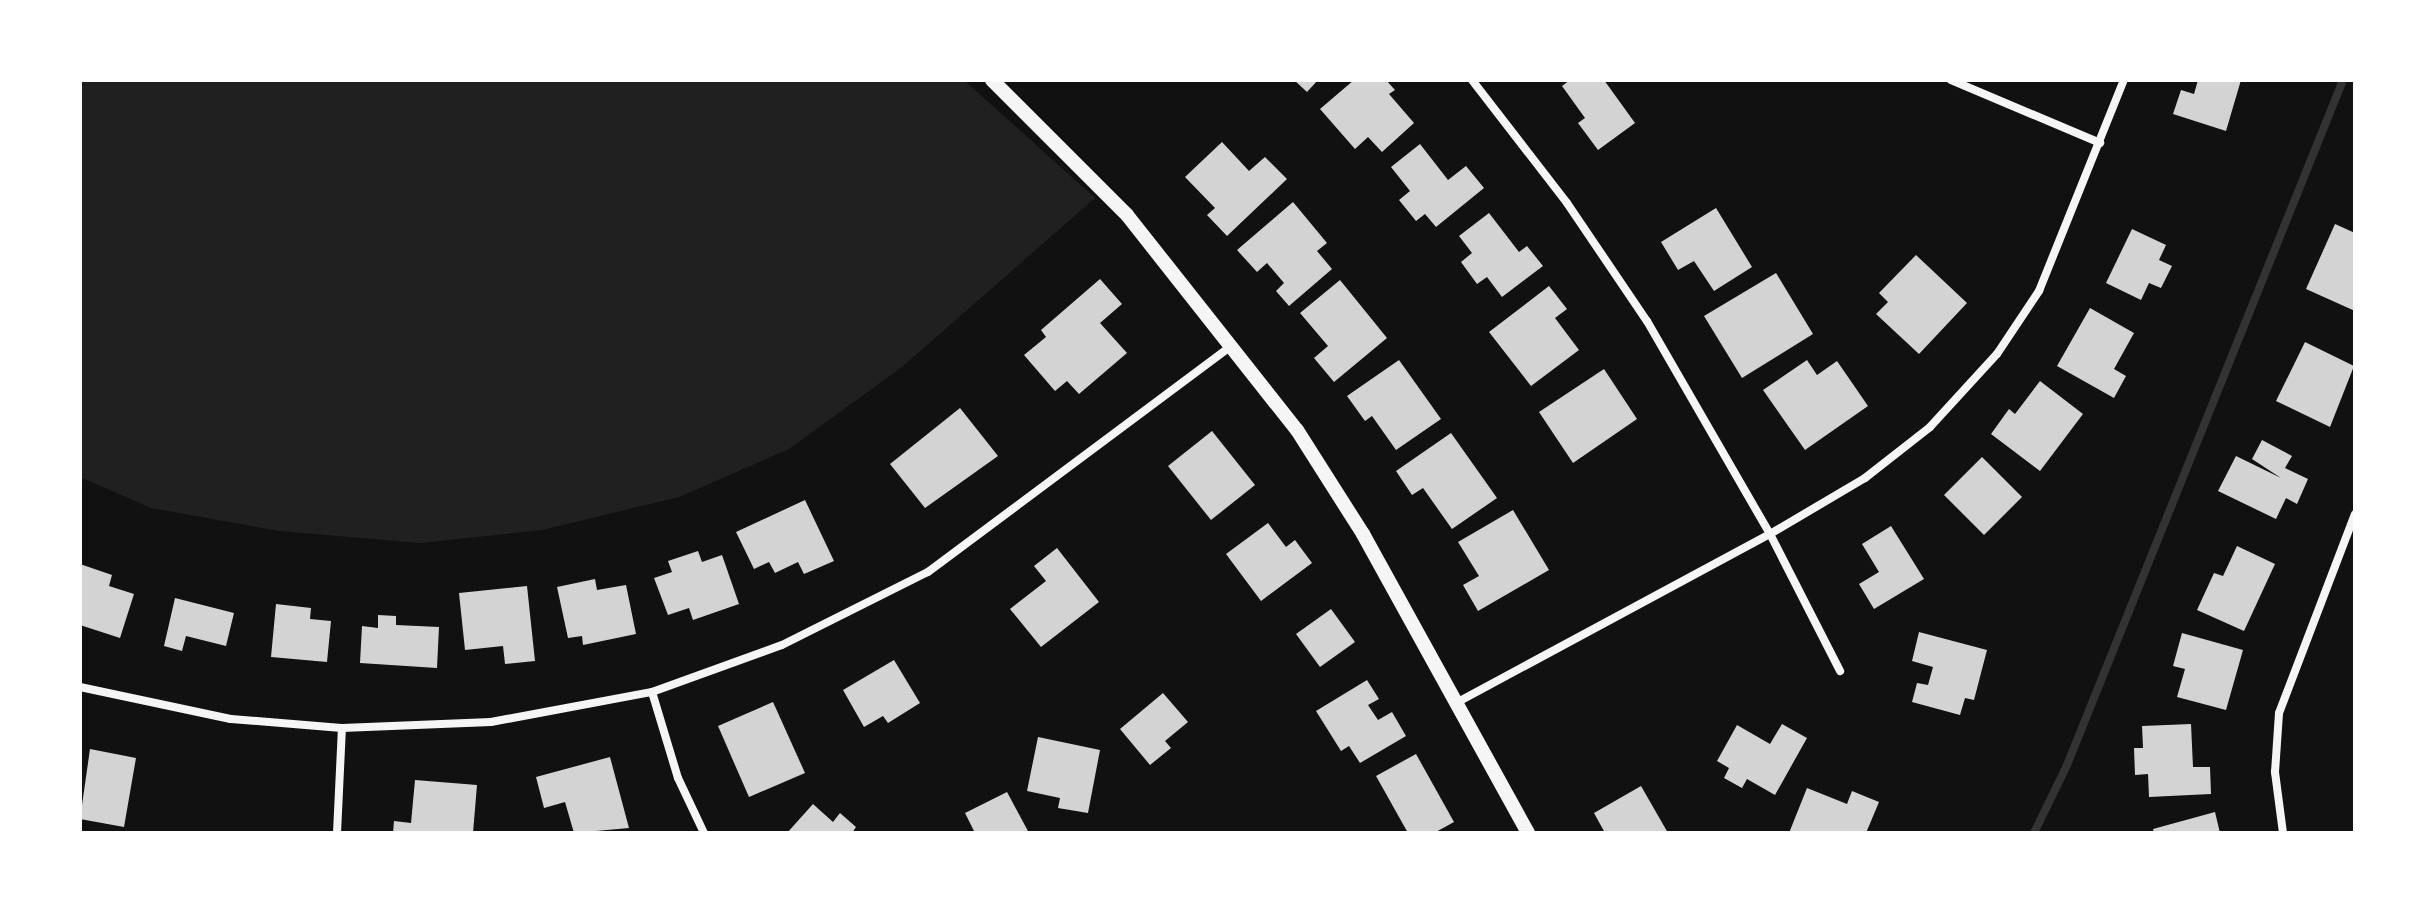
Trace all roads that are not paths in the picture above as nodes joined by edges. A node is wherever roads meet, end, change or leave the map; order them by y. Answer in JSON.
{"nodes":[{"id":1,"x":992,"y":80,"type":"edge"},
{"id":2,"x":1472,"y":80,"type":"edge"},
{"id":3,"x":1951,"y":80,"type":"edge"},
{"id":4,"x":2124,"y":80,"type":"edge"},
{"id":5,"x":2100,"y":143,"type":"junction"},
{"id":6,"x":1233,"y":345,"type":"junction"},
{"id":7,"x":2355,"y":514,"type":"edge"},
{"id":8,"x":1770,"y":534,"type":"junction"},
{"id":9,"x":1840,"y":671,"type":"dead end"},
{"id":10,"x":80,"y":687,"type":"edge"},
{"id":11,"x":652,"y":692,"type":"junction"},
{"id":12,"x":1456,"y":703,"type":"junction"},
{"id":13,"x":342,"y":728,"type":"junction"},
{"id":14,"x":337,"y":833,"type":"edge"},
{"id":15,"x":704,"y":833,"type":"edge"},
{"id":16,"x":1528,"y":833,"type":"edge"},
{"id":17,"x":2283,"y":833,"type":"edge"}],
"edges":[{"from":1,"to":6,"type":"street"},
{"from":2,"to":8,"type":"street"},
{"from":3,"to":5,"type":"street"},
{"from":4,"to":5,"type":"street"},
{"from":5,"to":8,"type":"street"},
{"from":6,"to":11,"type":"street"},
{"from":6,"to":12,"type":"street"},
{"from":7,"to":17,"type":"street"},
{"from":8,"to":9,"type":"street"},
{"from":8,"to":12,"type":"street"},
{"from":10,"to":13,"type":"street"},
{"from":11,"to":13,"type":"street"},
{"from":11,"to":15,"type":"street"},
{"from":12,"to":16,"type":"street"},
{"from":13,"to":14,"type":"street"}]}
